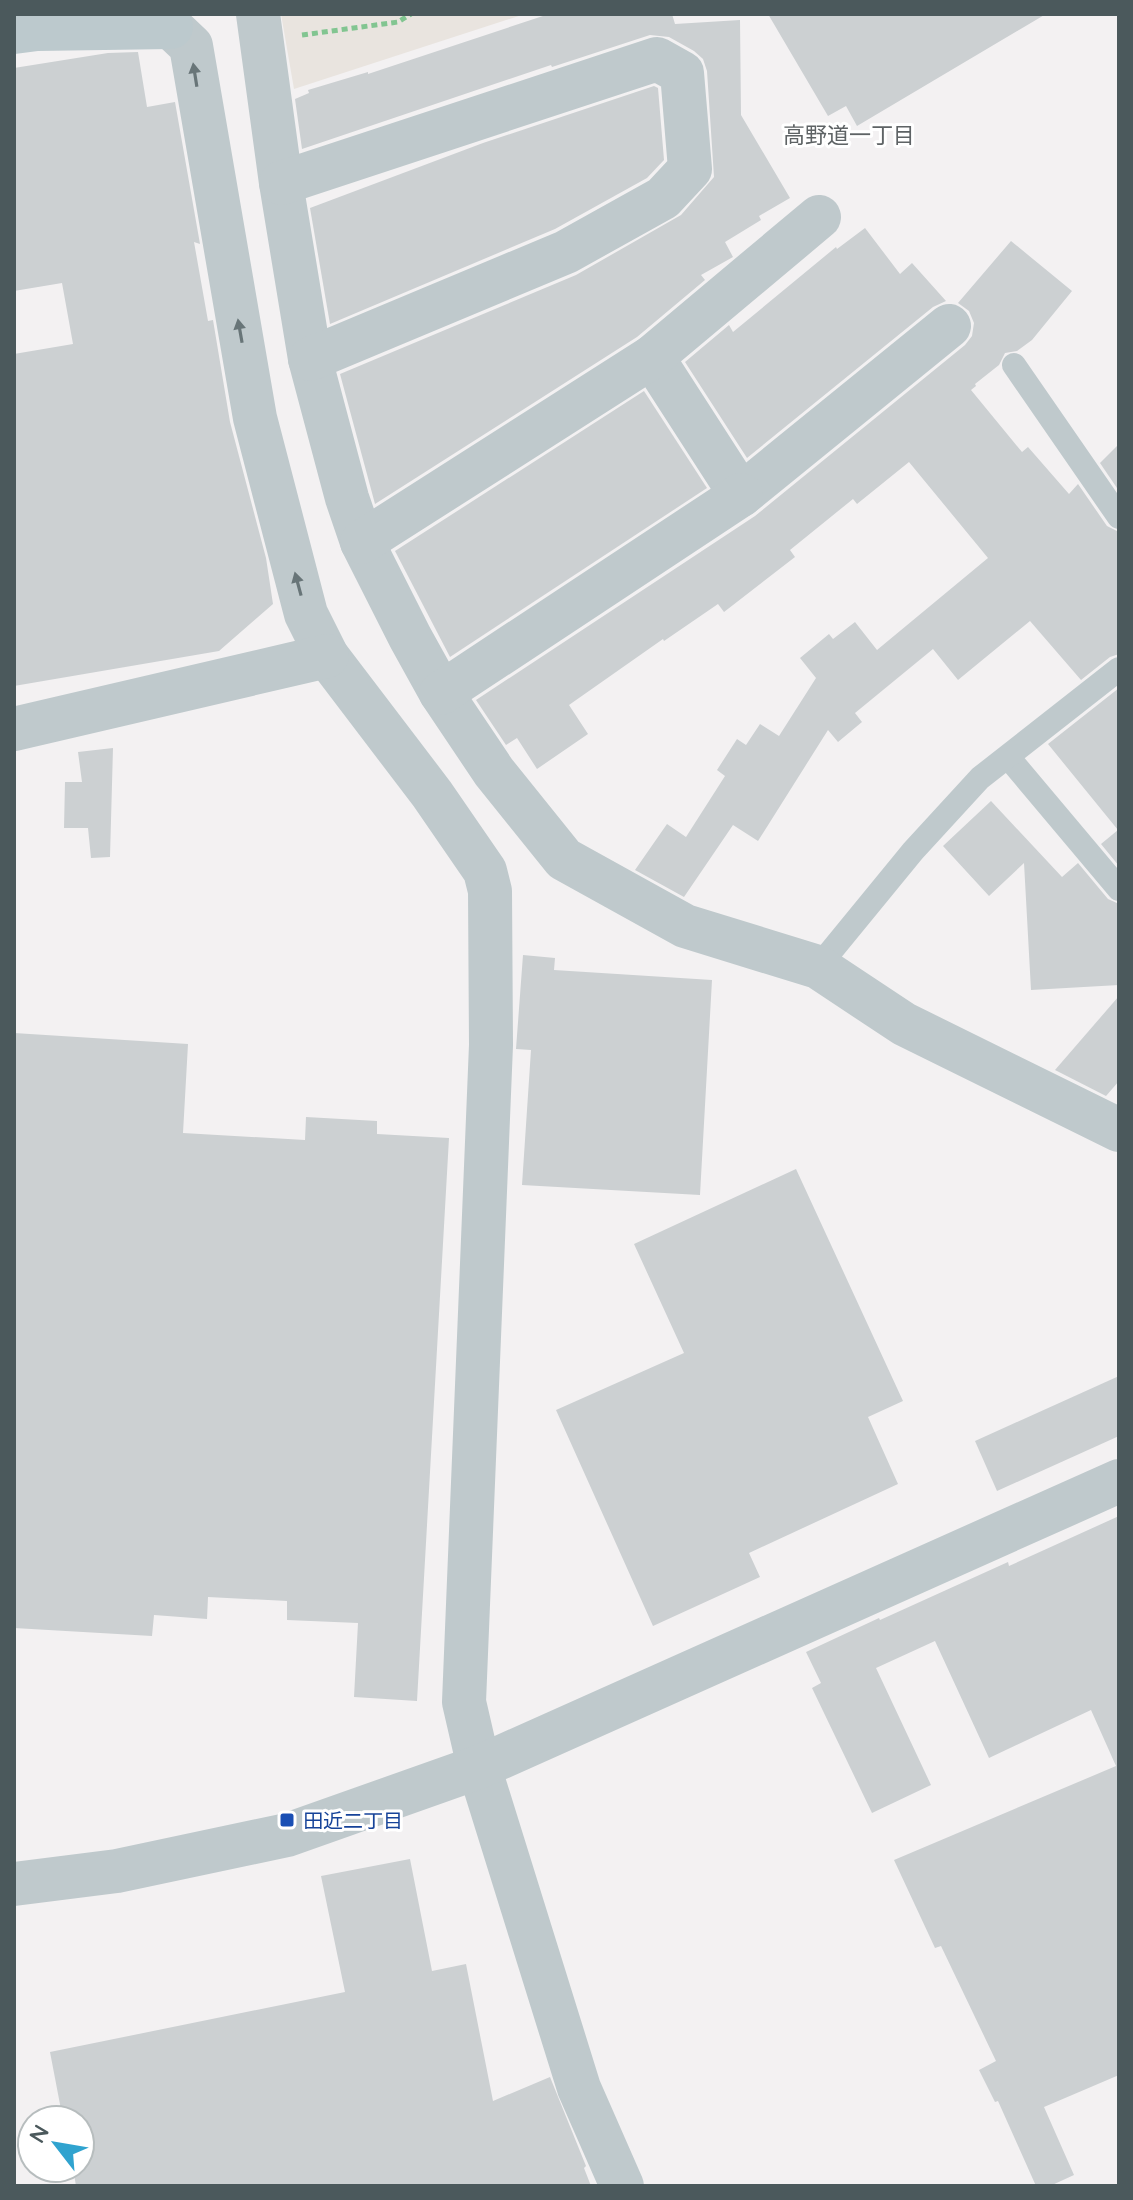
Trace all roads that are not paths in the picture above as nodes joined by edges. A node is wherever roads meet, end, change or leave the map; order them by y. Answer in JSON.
{"nodes":[{"id":1,"x":259,"y":27,"type":"edge"},
{"id":2,"x":14,"y":32,"type":"edge"},
{"id":3,"x":281,"y":183,"type":"junction"},
{"id":4,"x":819,"y":217,"type":"dead end"},
{"id":5,"x":949,"y":326,"type":"dead end"},
{"id":6,"x":652,"y":357,"type":"junction"},
{"id":7,"x":310,"y":359,"type":"junction"},
{"id":8,"x":1014,"y":365,"type":"dead end"},
{"id":9,"x":741,"y":495,"type":"junction"},
{"id":10,"x":1119,"y":517,"type":"edge"},
{"id":11,"x":362,"y":542,"type":"junction"},
{"id":12,"x":327,"y":656,"type":"junction"},
{"id":13,"x":1119,"y":669,"type":"edge"},
{"id":14,"x":441,"y":693,"type":"junction"},
{"id":15,"x":14,"y":729,"type":"edge"},
{"id":16,"x":1008,"y":757,"type":"junction"},
{"id":17,"x":1119,"y":889,"type":"edge"},
{"id":18,"x":818,"y":967,"type":"junction"},
{"id":19,"x":1117,"y":1126,"type":"edge"},
{"id":20,"x":1119,"y":1481,"type":"edge"},
{"id":21,"x":479,"y":1767,"type":"junction"},
{"id":22,"x":14,"y":1884,"type":"edge"},
{"id":23,"x":622,"y":2186,"type":"edge"}],
"edges":[{"from":1,"to":3,"type":"street"},
{"from":12,"to":2,"type":"street","one_way":true},
{"from":3,"to":7,"type":"street"},
{"from":3,"to":7,"type":"street"},
{"from":4,"to":6,"type":"street"},
{"from":5,"to":9,"type":"street"},
{"from":6,"to":9,"type":"street"},
{"from":6,"to":11,"type":"street"},
{"from":7,"to":11,"type":"street"},
{"from":8,"to":10,"type":"lane"},
{"from":9,"to":14,"type":"street"},
{"from":11,"to":14,"type":"street"},
{"from":12,"to":15,"type":"street"},
{"from":12,"to":21,"type":"street"},
{"from":13,"to":16,"type":"lane"},
{"from":14,"to":18,"type":"street"},
{"from":16,"to":17,"type":"lane"},
{"from":16,"to":18,"type":"lane"},
{"from":18,"to":19,"type":"street"},
{"from":20,"to":21,"type":"street"},
{"from":21,"to":22,"type":"street"},
{"from":21,"to":23,"type":"street"}]}
